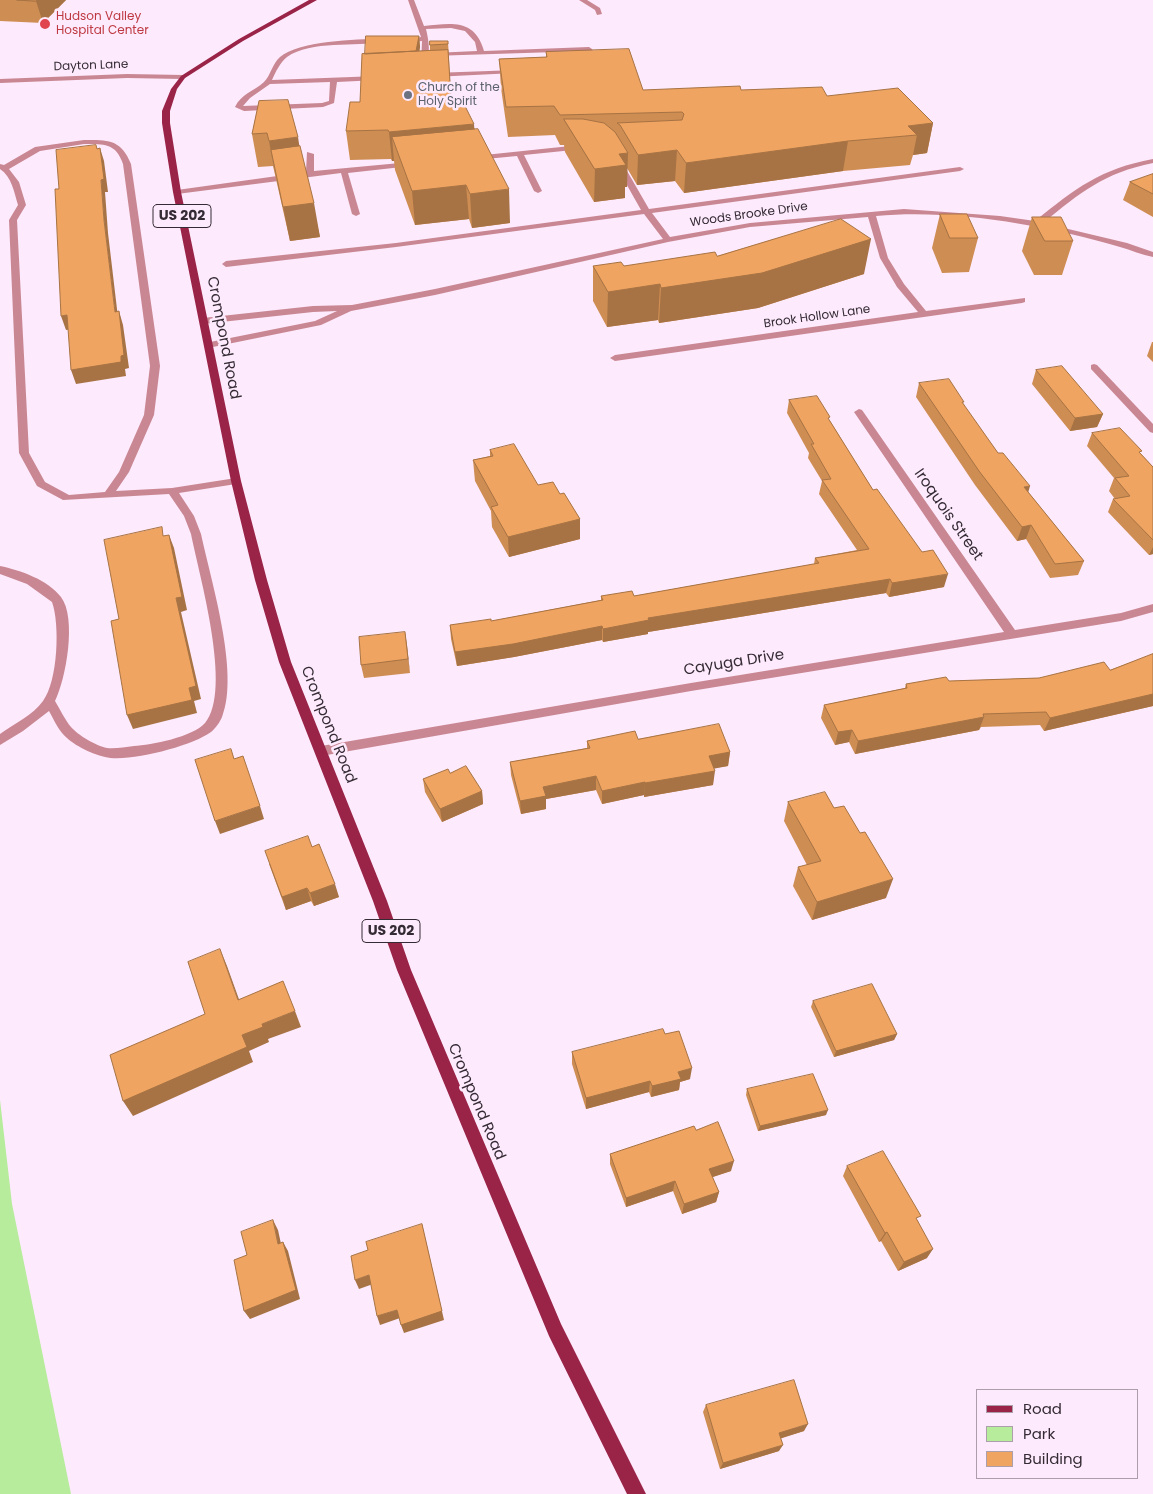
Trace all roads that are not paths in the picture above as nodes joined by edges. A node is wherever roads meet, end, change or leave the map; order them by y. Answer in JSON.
{"nodes":[{"id":1,"x":314,"y":0,"type":"edge"},
{"id":2,"x":411,"y":0,"type":"edge"},
{"id":3,"x":582,"y":0,"type":"edge"},
{"id":4,"x":599,"y":14,"type":"dead end"},
{"id":5,"x":422,"y":28,"type":"junction"},
{"id":6,"x":426,"y":38,"type":"junction"},
{"id":7,"x":387,"y":41,"type":"edge"},
{"id":8,"x":397,"y":41,"type":"edge"},
{"id":9,"x":481,"y":53,"type":"junction"},
{"id":10,"x":426,"y":55,"type":"junction"},
{"id":11,"x":580,"y":68,"type":"edge"},
{"id":12,"x":524,"y":70,"type":"edge"},
{"id":13,"x":429,"y":75,"type":"edge"},
{"id":14,"x":420,"y":76,"type":"edge"},
{"id":15,"x":183,"y":77,"type":"junction"},
{"id":16,"x":383,"y":77,"type":"edge"},
{"id":17,"x":334,"y":80,"type":"junction"},
{"id":18,"x":0,"y":81,"type":"edge"},
{"id":19,"x":268,"y":82,"type":"junction"},
{"id":20,"x":590,"y":148,"type":"edge"},
{"id":21,"x":310,"y":154,"type":"dead end"},
{"id":22,"x":520,"y":154,"type":"junction"},
{"id":23,"x":614,"y":156,"type":"edge"},
{"id":24,"x":462,"y":160,"type":"edge"},
{"id":25,"x":1153,"y":161,"type":"edge"},
{"id":26,"x":422,"y":163,"type":"edge"},
{"id":27,"x":2,"y":167,"type":"edge"},
{"id":28,"x":960,"y":168,"type":"dead end"},
{"id":29,"x":344,"y":171,"type":"junction"},
{"id":30,"x":310,"y":174,"type":"junction"},
{"id":31,"x":538,"y":191,"type":"dead end"},
{"id":32,"x":177,"y":192,"type":"junction"},
{"id":33,"x":646,"y":211,"type":"junction"},
{"id":34,"x":871,"y":213,"type":"junction"},
{"id":35,"x":356,"y":214,"type":"dead end"},
{"id":36,"x":1037,"y":224,"type":"junction"},
{"id":37,"x":668,"y":240,"type":"junction"},
{"id":38,"x":1153,"y":255,"type":"edge"},
{"id":39,"x":226,"y":264,"type":"dead end"},
{"id":40,"x":1022,"y":300,"type":"dead end"},
{"id":41,"x":352,"y":308,"type":"junction"},
{"id":42,"x":925,"y":315,"type":"junction"},
{"id":43,"x":203,"y":321,"type":"junction"},
{"id":44,"x":208,"y":345,"type":"junction"},
{"id":45,"x":615,"y":358,"type":"dead end"},
{"id":46,"x":1094,"y":367,"type":"dead end"},
{"id":47,"x":859,"y":412,"type":"dead end"},
{"id":48,"x":1153,"y":430,"type":"edge"},
{"id":49,"x":236,"y":481,"type":"junction"},
{"id":50,"x":172,"y":491,"type":"junction"},
{"id":51,"x":108,"y":495,"type":"junction"},
{"id":52,"x":0,"y":570,"type":"edge"},
{"id":53,"x":1153,"y":608,"type":"edge"},
{"id":54,"x":1012,"y":635,"type":"junction"},
{"id":55,"x":49,"y":701,"type":"junction"},
{"id":56,"x":0,"y":740,"type":"edge"},
{"id":57,"x":321,"y":751,"type":"junction"},
{"id":58,"x":637,"y":1494,"type":"edge"}],
"edges":[{"from":1,"to":15,"type":"main road","name":"Crompond Road","number":"US 202"},
{"from":2,"to":5,"type":"street"},
{"from":3,"to":4,"type":"street"},
{"from":5,"to":6,"type":"street"},
{"from":5,"to":9,"type":"street"},
{"from":6,"to":8,"type":"street"},
{"from":6,"to":10,"type":"street"},
{"from":7,"to":19,"type":"street"},
{"from":9,"to":10,"type":"street"},
{"from":9,"to":11,"type":"street"},
{"from":10,"to":14,"type":"street"},
{"from":12,"to":13,"type":"street"},
{"from":15,"to":18,"type":"street","name":"Dayton Lane"},
{"from":15,"to":32,"type":"main road","name":"Crompond Road","number":"US 202"},
{"from":16,"to":17,"type":"street"},
{"from":17,"to":19,"type":"street"},
{"from":17,"to":19,"type":"street"},
{"from":20,"to":22,"type":"street"},
{"from":21,"to":30,"type":"street"},
{"from":22,"to":24,"type":"street"},
{"from":22,"to":31,"type":"street"},
{"from":23,"to":33,"type":"street"},
{"from":25,"to":36,"type":"street"},
{"from":26,"to":29,"type":"street"},
{"from":27,"to":51,"type":"street"},
{"from":27,"to":51,"type":"street"},
{"from":28,"to":33,"type":"street"},
{"from":29,"to":30,"type":"street"},
{"from":29,"to":35,"type":"street"},
{"from":30,"to":32,"type":"street"},
{"from":32,"to":43,"type":"main road","name":"Crompond Road","number":"US 202"},
{"from":33,"to":37,"type":"street"},
{"from":33,"to":39,"type":"street"},
{"from":34,"to":36,"type":"street","name":"Woods Brooke Drive"},
{"from":34,"to":37,"type":"street","name":"Woods Brooke Drive"},
{"from":34,"to":42,"type":"street"},
{"from":36,"to":38,"type":"street","name":"Woods Brooke Drive"},
{"from":37,"to":41,"type":"street","name":"Woods Brooke Drive"},
{"from":40,"to":42,"type":"street","name":"Brook Hollow Lane"},
{"from":41,"to":43,"type":"street","name":"Woods Brooke Drive"},
{"from":41,"to":44,"type":"street","name":"Woods Brooke Drive"},
{"from":42,"to":45,"type":"street","name":"Brook Hollow Lane"},
{"from":43,"to":44,"type":"main road","name":"Crompond Road","number":"US 202"},
{"from":44,"to":49,"type":"main road","name":"Crompond Road","number":"US 202"},
{"from":46,"to":48,"type":"street"},
{"from":47,"to":54,"type":"street","name":"Iroquois Street"},
{"from":49,"to":50,"type":"street"},
{"from":49,"to":57,"type":"main road","name":"Crompond Road","number":"US 202"},
{"from":50,"to":51,"type":"street"},
{"from":50,"to":55,"type":"street"},
{"from":52,"to":55,"type":"street"},
{"from":53,"to":54,"type":"street","name":"Cayuga Drive"},
{"from":54,"to":57,"type":"street","name":"Cayuga Drive"},
{"from":55,"to":56,"type":"street"},
{"from":57,"to":58,"type":"main road","name":"Crompond Road","number":"US 202"}]}
